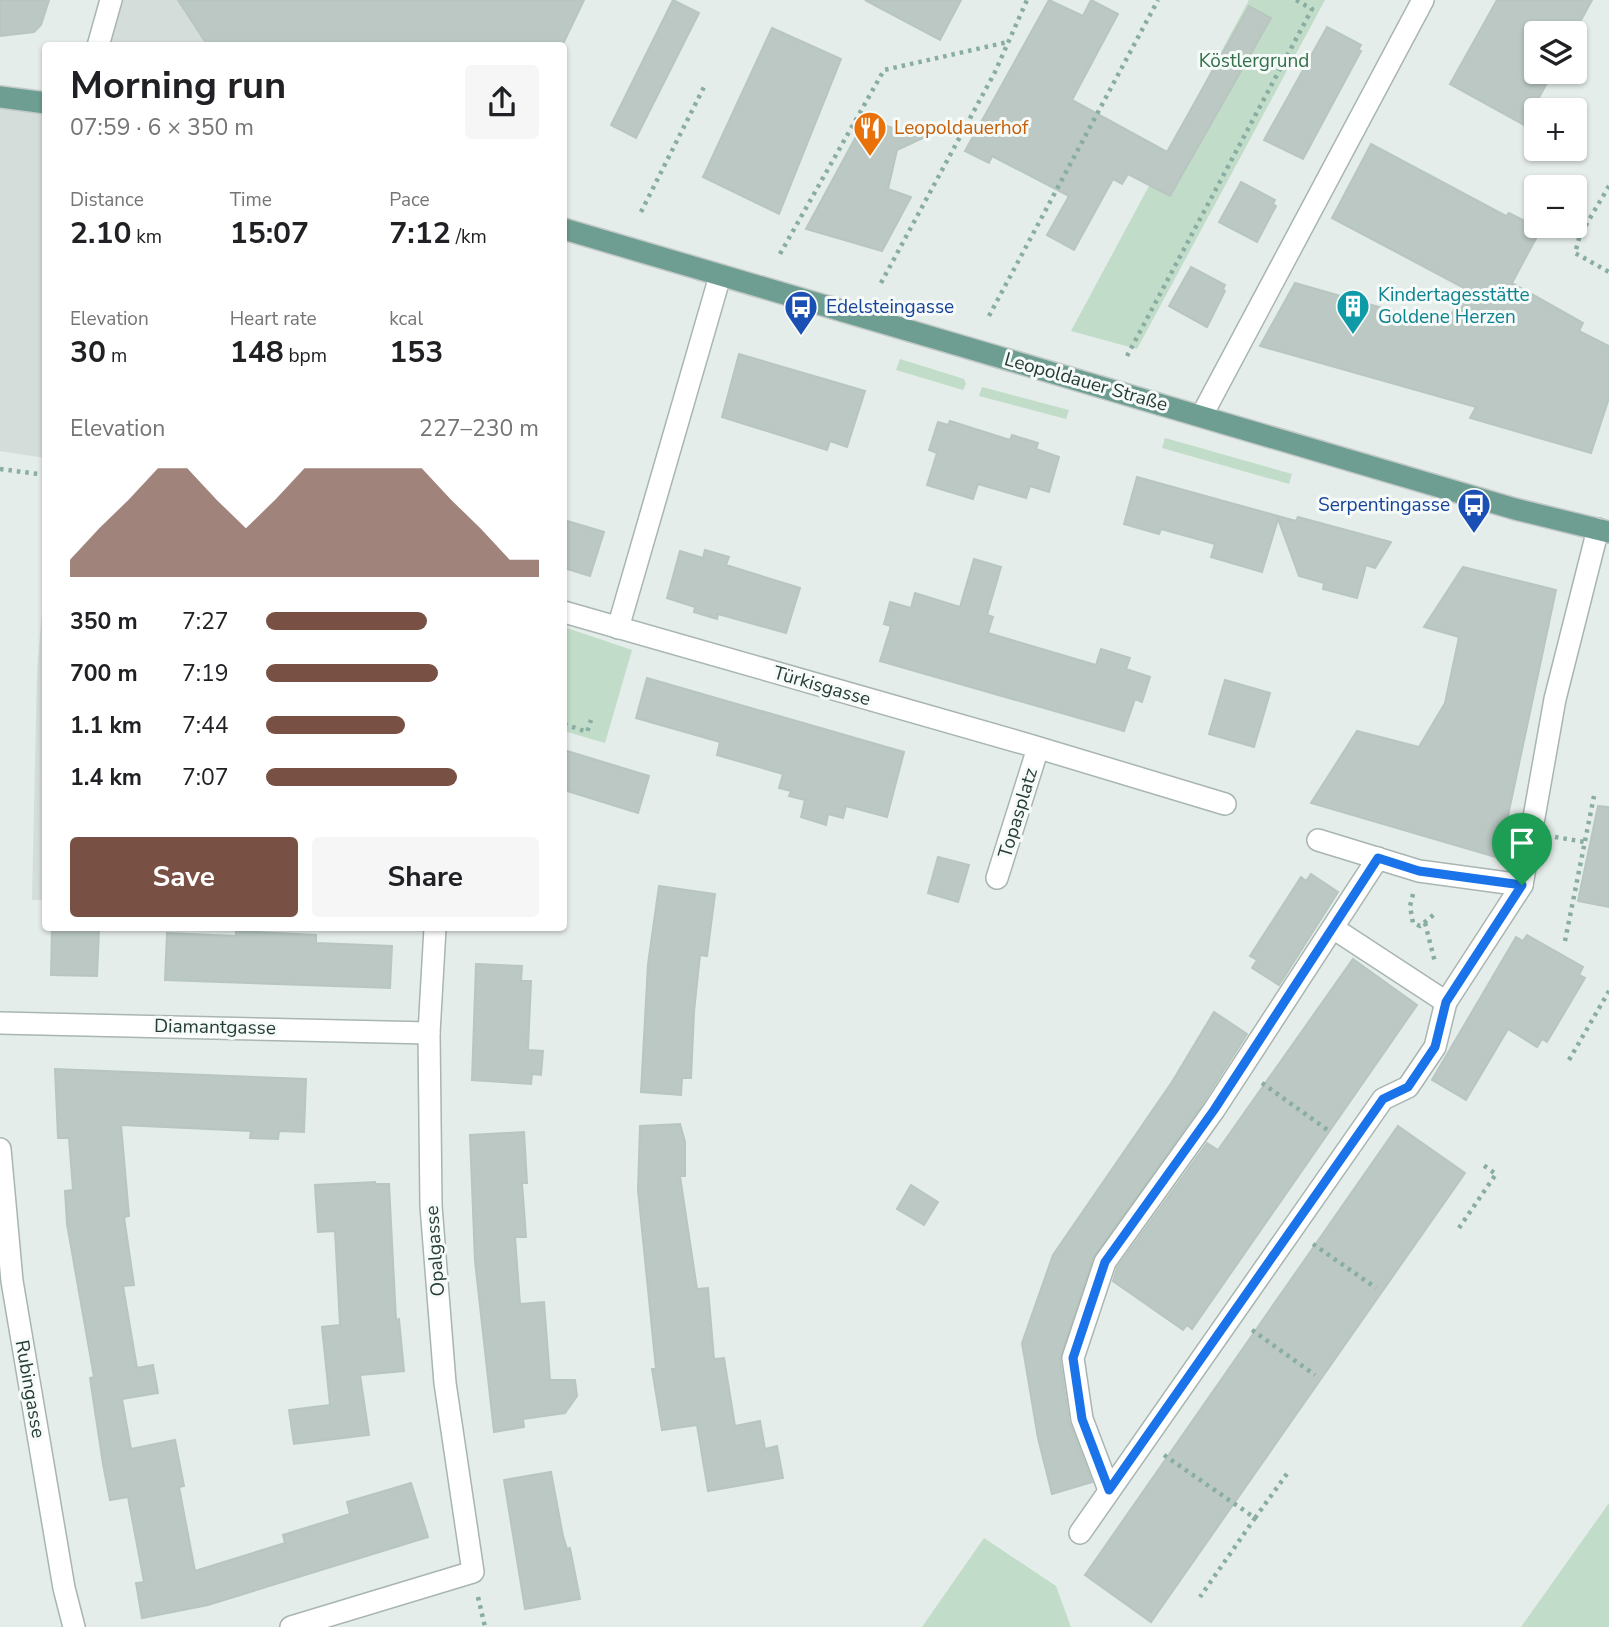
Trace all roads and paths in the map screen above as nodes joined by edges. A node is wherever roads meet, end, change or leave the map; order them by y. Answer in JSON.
{"nodes":[{"id":1,"x":111,"y":0,"type":"edge"},
{"id":2,"x":1027,"y":0,"type":"edge"},
{"id":3,"x":1158,"y":0,"type":"edge"},
{"id":4,"x":1296,"y":0,"type":"edge"},
{"id":5,"x":1423,"y":0,"type":"edge"},
{"id":6,"x":99,"y":42,"type":"edge"},
{"id":7,"x":1008,"y":42,"type":"junction"},
{"id":8,"x":706,"y":83,"type":"dead end"},
{"id":9,"x":0,"y":97,"type":"edge"},
{"id":10,"x":42,"y":102,"type":"edge"},
{"id":11,"x":1609,"y":186,"type":"edge"},
{"id":12,"x":641,"y":212,"type":"dead end"},
{"id":13,"x":567,"y":230,"type":"edge"},
{"id":14,"x":780,"y":254,"type":"dead end"},
{"id":15,"x":1609,"y":272,"type":"edge"},
{"id":16,"x":720,"y":276,"type":"junction"},
{"id":17,"x":881,"y":283,"type":"dead end"},
{"id":18,"x":989,"y":316,"type":"dead end"},
{"id":19,"x":1127,"y":356,"type":"dead end"},
{"id":20,"x":1202,"y":415,"type":"junction"},
{"id":21,"x":0,"y":469,"type":"edge"},
{"id":22,"x":42,"y":474,"type":"edge"},
{"id":23,"x":1604,"y":531,"type":"edge"},
{"id":24,"x":567,"y":613,"type":"edge"},
{"id":25,"x":618,"y":628,"type":"junction"},
{"id":26,"x":591,"y":720,"type":"dead end"},
{"id":27,"x":567,"y":725,"type":"edge"},
{"id":28,"x":1032,"y":746,"type":"junction"},
{"id":29,"x":1594,"y":796,"type":"dead end"},
{"id":30,"x":1225,"y":804,"type":"dead end"},
{"id":31,"x":1318,"y":840,"type":"dead end"},
{"id":32,"x":1378,"y":858,"type":"junction"},
{"id":33,"x":1419,"y":871,"type":"junction"},
{"id":34,"x":998,"y":878,"type":"dead end"},
{"id":35,"x":1522,"y":885,"type":"junction"},
{"id":36,"x":1437,"y":912,"type":"dead end"},
{"id":37,"x":1333,"y":928,"type":"junction"},
{"id":38,"x":435,"y":931,"type":"edge"},
{"id":39,"x":1565,"y":941,"type":"dead end"},
{"id":40,"x":1609,"y":991,"type":"edge"},
{"id":41,"x":1446,"y":1002,"type":"junction"},
{"id":42,"x":0,"y":1023,"type":"edge"},
{"id":43,"x":429,"y":1033,"type":"junction"},
{"id":44,"x":1569,"y":1060,"type":"dead end"},
{"id":45,"x":1241,"y":1068,"type":"junction"},
{"id":46,"x":1350,"y":1146,"type":"junction"},
{"id":47,"x":0,"y":1149,"type":"edge"},
{"id":48,"x":1483,"y":1165,"type":"dead end"},
{"id":49,"x":1459,"y":1228,"type":"dead end"},
{"id":50,"x":1292,"y":1229,"type":"junction"},
{"id":51,"x":1376,"y":1288,"type":"dead end"},
{"id":52,"x":1231,"y":1316,"type":"junction"},
{"id":53,"x":1315,"y":1375,"type":"dead end"},
{"id":54,"x":1144,"y":1440,"type":"junction"},
{"id":55,"x":1289,"y":1471,"type":"dead end"},
{"id":56,"x":1109,"y":1490,"type":"junction"},
{"id":57,"x":1255,"y":1518,"type":"junction"},
{"id":58,"x":1080,"y":1533,"type":"dead end"},
{"id":59,"x":1200,"y":1597,"type":"dead end"},
{"id":60,"x":74,"y":1627,"type":"edge"},
{"id":61,"x":291,"y":1627,"type":"edge"}],
"edges":[{"from":1,"to":6,"type":"street"},
{"from":2,"to":7,"type":"path"},
{"from":3,"to":18,"type":"path"},
{"from":4,"to":19,"type":"path"},
{"from":5,"to":20,"type":"street"},
{"from":7,"to":14,"type":"path"},
{"from":7,"to":17,"type":"path"},
{"from":8,"to":12,"type":"path"},
{"from":9,"to":10,"type":"main road"},
{"from":11,"to":15,"type":"path"},
{"from":13,"to":16,"type":"main road","name":"Leopoldauer Straße"},
{"from":16,"to":20,"type":"main road","name":"Leopoldauer Straße"},
{"from":16,"to":25,"type":"street"},
{"from":20,"to":23,"type":"main road","name":"Leopoldauer Straße"},
{"from":21,"to":22,"type":"path"},
{"from":23,"to":35,"type":"street"},
{"from":24,"to":25,"type":"street"},
{"from":25,"to":28,"type":"street","name":"Türkisgasse"},
{"from":26,"to":27,"type":"path"},
{"from":28,"to":30,"type":"street","name":"Topasplatz"},
{"from":28,"to":34,"type":"street","name":"Topasplatz"},
{"from":29,"to":39,"type":"path"},
{"from":31,"to":32,"type":"street"},
{"from":32,"to":33,"type":"street"},
{"from":32,"to":37,"type":"street"},
{"from":33,"to":35,"type":"street"},
{"from":33,"to":36,"type":"path"},
{"from":35,"to":41,"type":"street"},
{"from":37,"to":41,"type":"street"},
{"from":37,"to":45,"type":"street"},
{"from":38,"to":43,"type":"street","name":"Opalgasse"},
{"from":40,"to":44,"type":"path"},
{"from":41,"to":46,"type":"street"},
{"from":42,"to":43,"type":"street","name":"Diamantgasse"},
{"from":43,"to":61,"type":"street","name":"Opalgasse"},
{"from":45,"to":46,"type":"path"},
{"from":45,"to":56,"type":"street"},
{"from":46,"to":50,"type":"street"},
{"from":47,"to":60,"type":"street","name":"Rubingasse"},
{"from":48,"to":49,"type":"path"},
{"from":50,"to":51,"type":"path"},
{"from":50,"to":52,"type":"street"},
{"from":52,"to":53,"type":"path"},
{"from":52,"to":54,"type":"street"},
{"from":54,"to":56,"type":"street"},
{"from":54,"to":57,"type":"path"},
{"from":55,"to":57,"type":"path"},
{"from":56,"to":58,"type":"street"},
{"from":57,"to":59,"type":"path"}]}
